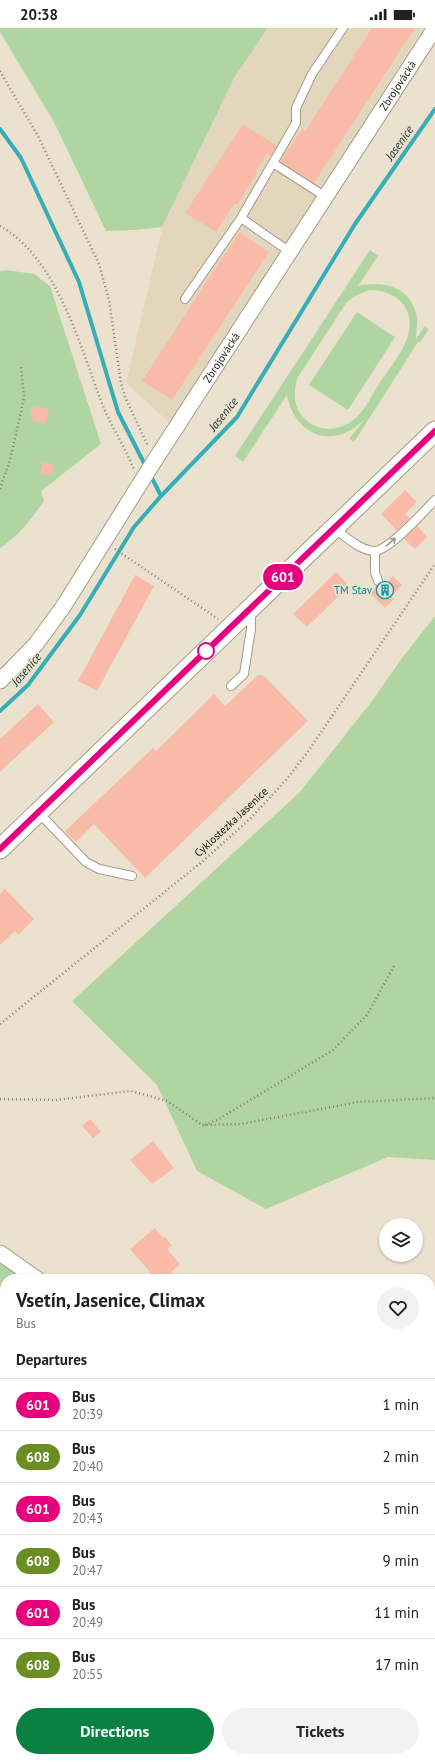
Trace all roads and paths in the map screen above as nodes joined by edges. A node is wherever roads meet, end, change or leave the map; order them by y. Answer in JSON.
{"nodes":[{"id":1,"x":343,"y":28,"type":"edge"},
{"id":2,"x":435,"y":28,"type":"edge"},
{"id":3,"x":0,"y":71,"type":"edge"},
{"id":4,"x":273,"y":163,"type":"junction"},
{"id":5,"x":326,"y":197,"type":"junction"},
{"id":6,"x":241,"y":218,"type":"junction"},
{"id":7,"x":0,"y":226,"type":"edge"},
{"id":8,"x":290,"y":252,"type":"junction"},
{"id":9,"x":185,"y":299,"type":"dead end"},
{"id":10,"x":21,"y":366,"type":"dead end"},
{"id":11,"x":434,"y":434,"type":"edge"},
{"id":12,"x":154,"y":462,"type":"junction"},
{"id":13,"x":141,"y":482,"type":"junction"},
{"id":14,"x":0,"y":489,"type":"edge"},
{"id":15,"x":435,"y":500,"type":"edge"},
{"id":16,"x":334,"y":528,"type":"junction"},
{"id":17,"x":115,"y":549,"type":"dead end"},
{"id":18,"x":375,"y":551,"type":"junction"},
{"id":19,"x":435,"y":564,"type":"edge"},
{"id":20,"x":378,"y":581,"type":"dead end"},
{"id":21,"x":246,"y":612,"type":"junction"},
{"id":22,"x":222,"y":622,"type":"dead end"},
{"id":23,"x":0,"y":681,"type":"edge"},
{"id":24,"x":231,"y":686,"type":"dead end"},
{"id":25,"x":38,"y":812,"type":"junction"},
{"id":26,"x":0,"y":849,"type":"edge"},
{"id":27,"x":132,"y":876,"type":"dead end"},
{"id":28,"x":394,"y":966,"type":"dead end"},
{"id":29,"x":0,"y":1024,"type":"edge"},
{"id":30,"x":435,"y":1098,"type":"edge"},
{"id":31,"x":0,"y":1099,"type":"edge"},
{"id":32,"x":202,"y":1126,"type":"junction"},
{"id":33,"x":0,"y":1253,"type":"edge"},
{"id":34,"x":29,"y":1274,"type":"edge"}],
"edges":[{"from":1,"to":4,"type":"lane"},
{"from":2,"to":5,"type":"street","name":"Zbrojovácká"},
{"from":3,"to":12,"type":"path"},
{"from":4,"to":5,"type":"lane"},
{"from":4,"to":6,"type":"lane"},
{"from":5,"to":8,"type":"street","name":"Zbrojovácká"},
{"from":6,"to":8,"type":"lane"},
{"from":6,"to":9,"type":"lane"},
{"from":7,"to":13,"type":"path"},
{"from":8,"to":12,"type":"street","name":"Zbrojovácká"},
{"from":10,"to":14,"type":"path"},
{"from":11,"to":16,"type":"street"},
{"from":12,"to":13,"type":"street","name":"Zbrojovácká"},
{"from":13,"to":23,"type":"street","name":"Zbrojovácká"},
{"from":18,"to":15,"type":"lane","one_way":true},
{"from":16,"to":18,"type":"lane"},
{"from":16,"to":21,"type":"street"},
{"from":17,"to":22,"type":"path"},
{"from":18,"to":20,"type":"lane"},
{"from":19,"to":29,"type":"path","name":"Cyklostezka Jasenice"},
{"from":21,"to":24,"type":"lane"},
{"from":21,"to":25,"type":"street"},
{"from":25,"to":26,"type":"street"},
{"from":25,"to":27,"type":"lane"},
{"from":28,"to":32,"type":"path"},
{"from":30,"to":32,"type":"path"},
{"from":31,"to":32,"type":"path"},
{"from":33,"to":34,"type":"street"}]}
